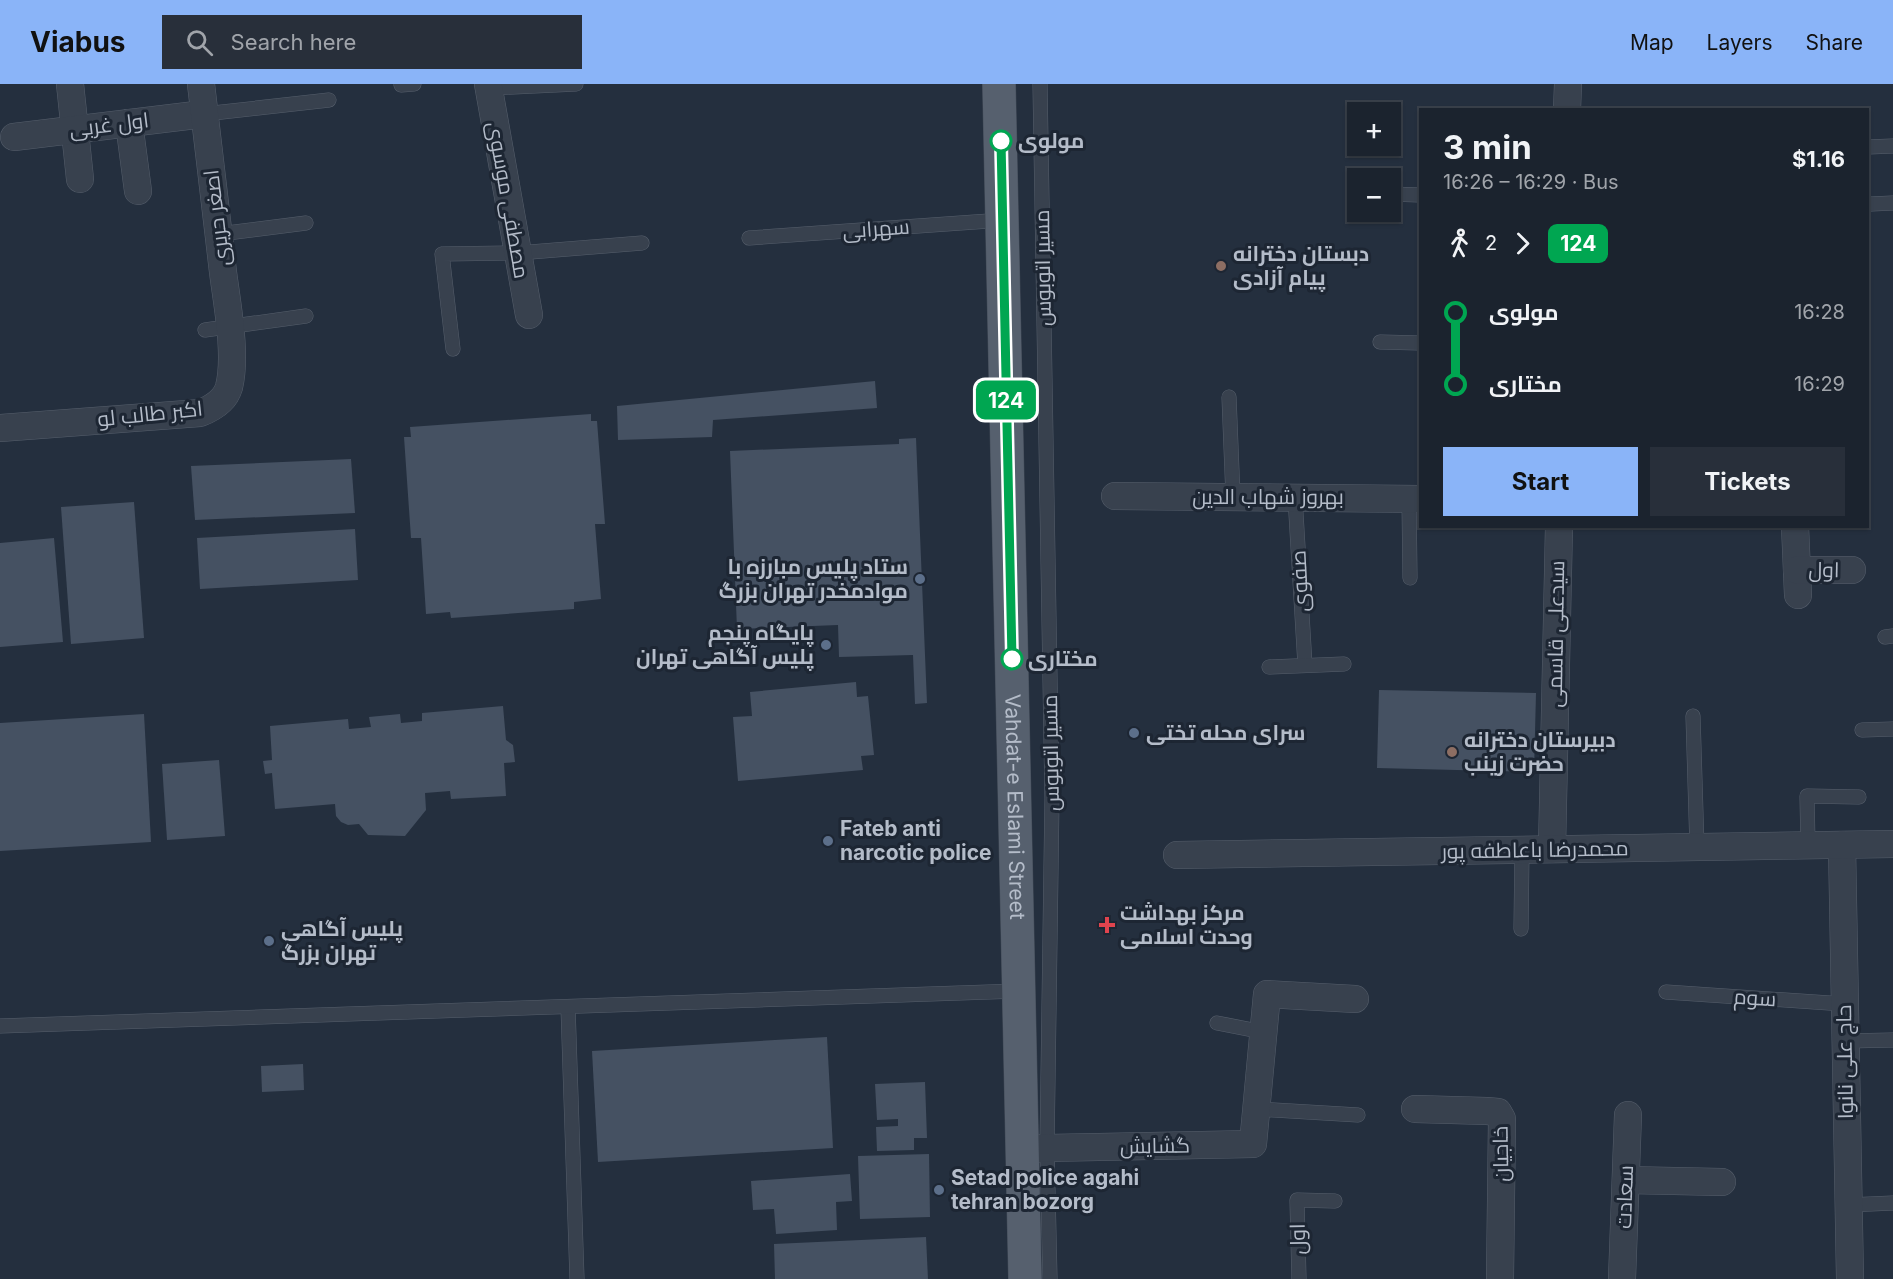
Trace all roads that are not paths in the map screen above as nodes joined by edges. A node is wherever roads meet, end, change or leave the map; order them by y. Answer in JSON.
{"nodes":[{"id":1,"x":70,"y":84,"type":"edge"},
{"id":2,"x":201,"y":84,"type":"edge"},
{"id":3,"x":576,"y":84,"type":"edge"},
{"id":4,"x":999,"y":84,"type":"edge"},
{"id":5,"x":1040,"y":84,"type":"edge"},
{"id":6,"x":1568,"y":84,"type":"edge"},
{"id":7,"x":488,"y":86,"type":"edge"},
{"id":8,"x":329,"y":100,"type":"dead end"},
{"id":9,"x":1567,"y":108,"type":"edge"},
{"id":10,"x":204,"y":114,"type":"junction"},
{"id":11,"x":129,"y":123,"type":"junction"},
{"id":12,"x":75,"y":129,"type":"junction"},
{"id":13,"x":14,"y":137,"type":"dead end"},
{"id":14,"x":1893,"y":146,"type":"edge"},
{"id":15,"x":1869,"y":147,"type":"edge"},
{"id":16,"x":80,"y":179,"type":"dead end"},
{"id":17,"x":138,"y":191,"type":"dead end"},
{"id":18,"x":1401,"y":194,"type":"edge"},
{"id":19,"x":1419,"y":195,"type":"edge"},
{"id":20,"x":1893,"y":203,"type":"edge"},
{"id":21,"x":1871,"y":204,"type":"dead end"},
{"id":22,"x":1003,"y":220,"type":"junction"},
{"id":23,"x":306,"y":223,"type":"dead end"},
{"id":24,"x":219,"y":234,"type":"junction"},
{"id":25,"x":749,"y":238,"type":"dead end"},
{"id":26,"x":642,"y":243,"type":"dead end"},
{"id":27,"x":518,"y":253,"type":"junction"},
{"id":28,"x":529,"y":315,"type":"dead end"},
{"id":29,"x":306,"y":316,"type":"dead end"},
{"id":30,"x":218,"y":328,"type":"junction"},
{"id":31,"x":1380,"y":342,"type":"dead end"},
{"id":32,"x":1419,"y":343,"type":"edge"},
{"id":33,"x":453,"y":349,"type":"dead end"},
{"id":34,"x":1229,"y":397,"type":"dead end"},
{"id":35,"x":0,"y":428,"type":"edge"},
{"id":36,"x":1114,"y":496,"type":"dead end"},
{"id":37,"x":1233,"y":497,"type":"junction"},
{"id":38,"x":1295,"y":497,"type":"junction"},
{"id":39,"x":1414,"y":499,"type":"edge"},
{"id":40,"x":1558,"y":528,"type":"edge"},
{"id":41,"x":1795,"y":528,"type":"edge"},
{"id":42,"x":1851,"y":570,"type":"dead end"},
{"id":43,"x":1410,"y":578,"type":"dead end"},
{"id":44,"x":1344,"y":664,"type":"dead end"},
{"id":45,"x":1305,"y":665,"type":"junction"},
{"id":46,"x":1269,"y":667,"type":"dead end"},
{"id":47,"x":1693,"y":716,"type":"dead end"},
{"id":48,"x":1893,"y":729,"type":"edge"},
{"id":49,"x":1862,"y":730,"type":"dead end"},
{"id":50,"x":1859,"y":797,"type":"dead end"},
{"id":51,"x":1893,"y":844,"type":"edge"},
{"id":52,"x":1808,"y":845,"type":"junction"},
{"id":53,"x":1842,"y":845,"type":"junction"},
{"id":54,"x":1697,"y":847,"type":"junction"},
{"id":55,"x":1552,"y":849,"type":"junction"},
{"id":56,"x":1522,"y":850,"type":"junction"},
{"id":57,"x":1177,"y":855,"type":"dead end"},
{"id":58,"x":1521,"y":929,"type":"dead end"},
{"id":59,"x":1019,"y":991,"type":"junction"},
{"id":60,"x":1666,"y":992,"type":"dead end"},
{"id":61,"x":1355,"y":999,"type":"dead end"},
{"id":62,"x":1844,"y":1004,"type":"junction"},
{"id":63,"x":568,"y":1007,"type":"junction"},
{"id":64,"x":1217,"y":1023,"type":"dead end"},
{"id":65,"x":0,"y":1026,"type":"edge"},
{"id":66,"x":1263,"y":1032,"type":"junction"},
{"id":67,"x":1893,"y":1040,"type":"edge"},
{"id":68,"x":1845,"y":1041,"type":"junction"},
{"id":69,"x":1256,"y":1109,"type":"junction"},
{"id":70,"x":1415,"y":1109,"type":"dead end"},
{"id":71,"x":1358,"y":1115,"type":"dead end"},
{"id":72,"x":1628,"y":1115,"type":"dead end"},
{"id":73,"x":1035,"y":1149,"type":"junction"},
{"id":74,"x":1626,"y":1180,"type":"junction"},
{"id":75,"x":1722,"y":1182,"type":"dead end"},
{"id":76,"x":1335,"y":1201,"type":"dead end"},
{"id":77,"x":1893,"y":1203,"type":"edge"},
{"id":78,"x":1848,"y":1205,"type":"junction"},
{"id":79,"x":577,"y":1279,"type":"edge"},
{"id":80,"x":1025,"y":1279,"type":"edge"},
{"id":81,"x":1050,"y":1279,"type":"edge"},
{"id":82,"x":1299,"y":1279,"type":"edge"},
{"id":83,"x":1500,"y":1279,"type":"edge"},
{"id":84,"x":1622,"y":1279,"type":"edge"},
{"id":85,"x":1850,"y":1279,"type":"edge"}],
"edges":[{"from":1,"to":12,"type":"street"},
{"from":2,"to":10,"type":"street","name":"اصغر حریری"},
{"from":3,"to":7,"type":"lane"},
{"from":4,"to":22,"type":"main road","name":"Vahdat-e Eslami Street"},
{"from":5,"to":73,"type":"lane","name":"مسیر اتوبوس"},
{"from":6,"to":9,"type":"street"},
{"from":7,"to":27,"type":"street","name":"مصطفی موسوی"},
{"from":8,"to":10,"type":"lane"},
{"from":10,"to":11,"type":"street","name":"اول غربی"},
{"from":10,"to":24,"type":"street","name":"اصغر حریری"},
{"from":11,"to":12,"type":"street","name":"اول غربی"},
{"from":11,"to":17,"type":"street"},
{"from":12,"to":13,"type":"street","name":"اول غربی"},
{"from":12,"to":16,"type":"street"},
{"from":14,"to":15,"type":"lane"},
{"from":18,"to":19,"type":"lane"},
{"from":20,"to":21,"type":"lane"},
{"from":22,"to":25,"type":"lane","name":"سهرابی"},
{"from":22,"to":59,"type":"main road","name":"Vahdat-e Eslami Street"},
{"from":23,"to":24,"type":"lane"},
{"from":24,"to":30,"type":"street","name":"اصغر حریری"},
{"from":26,"to":27,"type":"lane"},
{"from":27,"to":28,"type":"street","name":"مصطفی موسوی"},
{"from":27,"to":33,"type":"lane"},
{"from":29,"to":30,"type":"lane"},
{"from":30,"to":35,"type":"street","name":"اکبر طالب لو"},
{"from":31,"to":32,"type":"lane"},
{"from":34,"to":37,"type":"lane"},
{"from":36,"to":37,"type":"street","name":"بهروز شهاب الدین"},
{"from":37,"to":38,"type":"street","name":"بهروز شهاب الدین"},
{"from":38,"to":39,"type":"street","name":"بهروز شهاب الدین"},
{"from":38,"to":45,"type":"lane","name":"صفوی"},
{"from":39,"to":43,"type":"lane"},
{"from":40,"to":55,"type":"street","name":"سیدعلی قاسمی"},
{"from":41,"to":42,"type":"street","name":"اول"},
{"from":44,"to":45,"type":"lane"},
{"from":45,"to":46,"type":"lane"},
{"from":47,"to":54,"type":"lane"},
{"from":48,"to":49,"type":"lane"},
{"from":50,"to":52,"type":"lane"},
{"from":51,"to":53,"type":"street","name":"محمدرضا باعاطفه پور"},
{"from":52,"to":53,"type":"street","name":"محمدرضا باعاطفه پور"},
{"from":52,"to":54,"type":"street","name":"محمدرضا باعاطفه پور"},
{"from":53,"to":62,"type":"street","name":"حاج علی نانوا"},
{"from":54,"to":55,"type":"street","name":"محمدرضا باعاطفه پور"},
{"from":55,"to":56,"type":"street","name":"محمدرضا باعاطفه پور"},
{"from":56,"to":57,"type":"street","name":"محمدرضا باعاطفه پور"},
{"from":56,"to":58,"type":"lane"},
{"from":59,"to":63,"type":"lane"},
{"from":59,"to":73,"type":"main road","name":"Vahdat-e Eslami Street"},
{"from":60,"to":62,"type":"lane","name":"سوم"},
{"from":61,"to":66,"type":"street","name":"گشایش"},
{"from":62,"to":68,"type":"street","name":"حاج علی نانوا"},
{"from":63,"to":65,"type":"lane"},
{"from":63,"to":79,"type":"lane"},
{"from":64,"to":66,"type":"lane"},
{"from":66,"to":69,"type":"street","name":"گشایش"},
{"from":67,"to":68,"type":"lane"},
{"from":68,"to":78,"type":"street","name":"حاج علی نانوا"},
{"from":69,"to":71,"type":"lane"},
{"from":69,"to":73,"type":"street","name":"گشایش"},
{"from":70,"to":83,"type":"street","name":"خاجیان"},
{"from":72,"to":74,"type":"street","name":"سعادت"},
{"from":73,"to":80,"type":"main road","name":"Vahdat-e Eslami Street"},
{"from":73,"to":81,"type":"lane","name":"مسیر اتوبوس"},
{"from":74,"to":75,"type":"street"},
{"from":74,"to":84,"type":"street","name":"سعادت"},
{"from":76,"to":82,"type":"lane","name":"اول"},
{"from":77,"to":78,"type":"lane"},
{"from":78,"to":85,"type":"street","name":"حاج علی نانوا"}]}
